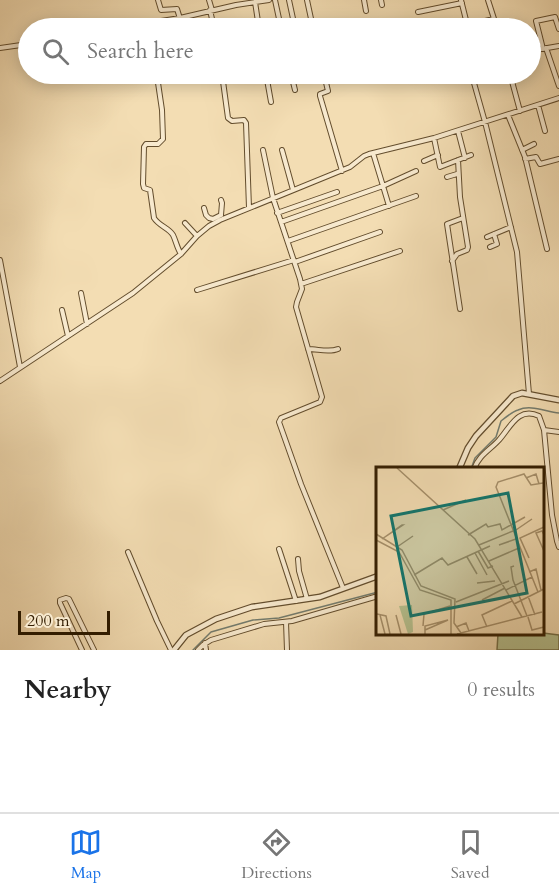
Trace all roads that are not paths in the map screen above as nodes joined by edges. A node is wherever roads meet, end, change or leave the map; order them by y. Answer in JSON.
{"nodes":[{"id":1,"x":158,"y":0,"type":"edge"},
{"id":2,"x":209,"y":0,"type":"edge"},
{"id":3,"x":269,"y":0,"type":"edge"},
{"id":4,"x":275,"y":0,"type":"edge"},
{"id":5,"x":289,"y":0,"type":"edge"},
{"id":6,"x":307,"y":0,"type":"edge"},
{"id":7,"x":364,"y":0,"type":"edge"},
{"id":8,"x":488,"y":0,"type":"edge"},
{"id":9,"x":462,"y":1,"type":"edge"},
{"id":10,"x":255,"y":2,"type":"junction"},
{"id":11,"x":211,"y":10,"type":"junction"},
{"id":12,"x":366,"y":11,"type":"dead end"},
{"id":13,"x":418,"y":12,"type":"dead end"},
{"id":14,"x":180,"y":18,"type":"joint"},
{"id":15,"x":212,"y":18,"type":"edge"},
{"id":16,"x":257,"y":18,"type":"edge"},
{"id":17,"x":279,"y":18,"type":"edge"},
{"id":18,"x":293,"y":18,"type":"edge"},
{"id":19,"x":311,"y":18,"type":"edge"},
{"id":20,"x":465,"y":18,"type":"edge"},
{"id":21,"x":494,"y":18,"type":"edge"},
{"id":22,"x":541,"y":20,"type":"edge"},
{"id":23,"x":559,"y":29,"type":"edge"},
{"id":24,"x":541,"y":40,"type":"edge"},
{"id":25,"x":18,"y":45,"type":"edge"},
{"id":26,"x":559,"y":46,"type":"edge"},
{"id":27,"x":0,"y":48,"type":"edge"},
{"id":28,"x":541,"y":49,"type":"edge"},
{"id":29,"x":544,"y":49,"type":"junction"},
{"id":30,"x":158,"y":84,"type":"edge"},
{"id":31,"x":223,"y":84,"type":"edge"},
{"id":32,"x":268,"y":84,"type":"edge"},
{"id":33,"x":294,"y":84,"type":"edge"},
{"id":34,"x":326,"y":84,"type":"edge"},
{"id":35,"x":474,"y":84,"type":"edge"},
{"id":36,"x":513,"y":84,"type":"edge"},
{"id":37,"x":559,"y":87,"type":"edge"},
{"id":38,"x":295,"y":90,"type":"dead end"},
{"id":39,"x":559,"y":100,"type":"edge"},
{"id":40,"x":271,"y":102,"type":"dead end"},
{"id":41,"x":538,"y":105,"type":"junction"},
{"id":42,"x":520,"y":111,"type":"junction"},
{"id":43,"x":508,"y":115,"type":"junction"},
{"id":44,"x":485,"y":122,"type":"junction"},
{"id":45,"x":545,"y":130,"type":"dead end"},
{"id":46,"x":458,"y":131,"type":"junction"},
{"id":47,"x":434,"y":138,"type":"junction"},
{"id":48,"x":534,"y":144,"type":"dead end"},
{"id":49,"x":263,"y":150,"type":"dead end"},
{"id":50,"x":282,"y":150,"type":"dead end"},
{"id":51,"x":522,"y":150,"type":"junction"},
{"id":52,"x":373,"y":153,"type":"junction"},
{"id":53,"x":438,"y":155,"type":"junction"},
{"id":54,"x":471,"y":155,"type":"dead end"},
{"id":55,"x":465,"y":158,"type":"junction"},
{"id":56,"x":525,"y":159,"type":"junction"},
{"id":57,"x":559,"y":159,"type":"edge"},
{"id":58,"x":458,"y":160,"type":"junction"},
{"id":59,"x":424,"y":161,"type":"dead end"},
{"id":60,"x":440,"y":167,"type":"junction"},
{"id":61,"x":435,"y":170,"type":"dead end"},
{"id":62,"x":342,"y":171,"type":"junction"},
{"id":63,"x":416,"y":171,"type":"dead end"},
{"id":64,"x":458,"y":174,"type":"junction"},
{"id":65,"x":447,"y":177,"type":"dead end"},
{"id":66,"x":383,"y":186,"type":"junction"},
{"id":67,"x":293,"y":190,"type":"junction"},
{"id":68,"x":337,"y":192,"type":"dead end"},
{"id":69,"x":416,"y":196,"type":"dead end"},
{"id":70,"x":273,"y":198,"type":"junction"},
{"id":71,"x":221,"y":200,"type":"dead end"},
{"id":72,"x":389,"y":206,"type":"junction"},
{"id":73,"x":204,"y":208,"type":"dead end"},
{"id":74,"x":249,"y":208,"type":"junction"},
{"id":75,"x":277,"y":213,"type":"junction"},
{"id":76,"x":222,"y":217,"type":"junction"},
{"id":77,"x":463,"y":218,"type":"junction"},
{"id":78,"x":280,"y":222,"type":"junction"},
{"id":79,"x":185,"y":224,"type":"dead end"},
{"id":80,"x":511,"y":227,"type":"junction"},
{"id":81,"x":380,"y":232,"type":"dead end"},
{"id":82,"x":494,"y":234,"type":"junction"},
{"id":83,"x":197,"y":236,"type":"junction"},
{"id":84,"x":487,"y":237,"type":"dead end"},
{"id":85,"x":288,"y":241,"type":"junction"},
{"id":86,"x":490,"y":247,"type":"dead end"},
{"id":87,"x":547,"y":249,"type":"dead end"},
{"id":88,"x":400,"y":251,"type":"dead end"},
{"id":89,"x":181,"y":254,"type":"junction"},
{"id":90,"x":0,"y":260,"type":"edge"},
{"id":91,"x":295,"y":261,"type":"junction"},
{"id":92,"x":452,"y":261,"type":"junction"},
{"id":93,"x":301,"y":284,"type":"junction"},
{"id":94,"x":197,"y":290,"type":"dead end"},
{"id":95,"x":81,"y":293,"type":"dead end"},
{"id":96,"x":460,"y":309,"type":"dead end"},
{"id":97,"x":62,"y":310,"type":"dead end"},
{"id":98,"x":87,"y":324,"type":"junction"},
{"id":99,"x":68,"y":336,"type":"junction"},
{"id":100,"x":308,"y":349,"type":"junction"},
{"id":101,"x":338,"y":349,"type":"dead end"},
{"id":102,"x":20,"y":367,"type":"junction"},
{"id":103,"x":0,"y":381,"type":"edge"},
{"id":104,"x":529,"y":393,"type":"junction"},
{"id":105,"x":559,"y":400,"type":"edge"},
{"id":106,"x":544,"y":430,"type":"junction"},
{"id":107,"x":559,"y":432,"type":"edge"},
{"id":108,"x":459,"y":467,"type":"edge"},
{"id":109,"x":475,"y":467,"type":"edge"},
{"id":110,"x":559,"y":547,"type":"edge"},
{"id":111,"x":279,"y":549,"type":"dead end"},
{"id":112,"x":128,"y":552,"type":"dead end"},
{"id":113,"x":298,"y":559,"type":"dead end"},
{"id":114,"x":376,"y":577,"type":"edge"},
{"id":115,"x":343,"y":588,"type":"junction"},
{"id":116,"x":376,"y":597,"type":"edge"},
{"id":117,"x":307,"y":599,"type":"junction"},
{"id":118,"x":296,"y":601,"type":"junction"},
{"id":119,"x":80,"y":622,"type":"junction"},
{"id":120,"x":286,"y":622,"type":"junction"},
{"id":121,"x":71,"y":626,"type":"junction"},
{"id":122,"x":88,"y":638,"type":"junction"},
{"id":123,"x":78,"y":642,"type":"junction"},
{"id":124,"x":91,"y":643,"type":"junction"},
{"id":125,"x":205,"y":643,"type":"junction"},
{"id":126,"x":81,"y":649,"type":"edge"},
{"id":127,"x":94,"y":650,"type":"edge"},
{"id":128,"x":172,"y":650,"type":"edge"},
{"id":129,"x":198,"y":650,"type":"edge"},
{"id":130,"x":206,"y":650,"type":"edge"},
{"id":131,"x":287,"y":650,"type":"edge"}],
"edges":[{"from":1,"to":14,"type":"street"},
{"from":2,"to":11,"type":"street"},
{"from":3,"to":10,"type":"street"},
{"from":4,"to":17,"type":"street"},
{"from":5,"to":18,"type":"street"},
{"from":6,"to":19,"type":"street"},
{"from":7,"to":12,"type":"street"},
{"from":8,"to":21,"type":"street"},
{"from":9,"to":13,"type":"street"},
{"from":9,"to":20,"type":"street"},
{"from":10,"to":11,"type":"street"},
{"from":10,"to":16,"type":"street"},
{"from":11,"to":14,"type":"street"},
{"from":11,"to":15,"type":"street"},
{"from":22,"to":23,"type":"street"},
{"from":24,"to":29,"type":"street"},
{"from":25,"to":27,"type":"street"},
{"from":26,"to":29,"type":"street"},
{"from":28,"to":29,"type":"street"},
{"from":29,"to":37,"type":"street"},
{"from":30,"to":89,"type":"street"},
{"from":31,"to":74,"type":"street"},
{"from":32,"to":40,"type":"street"},
{"from":33,"to":38,"type":"street"},
{"from":34,"to":62,"type":"street"},
{"from":35,"to":44,"type":"street"},
{"from":36,"to":42,"type":"street"},
{"from":39,"to":41,"type":"street"},
{"from":41,"to":42,"type":"street"},
{"from":41,"to":45,"type":"street"},
{"from":42,"to":43,"type":"street"},
{"from":43,"to":44,"type":"street"},
{"from":43,"to":51,"type":"street"},
{"from":44,"to":46,"type":"street"},
{"from":44,"to":80,"type":"street"},
{"from":46,"to":47,"type":"street"},
{"from":46,"to":55,"type":"street"},
{"from":47,"to":52,"type":"street"},
{"from":47,"to":53,"type":"street"},
{"from":48,"to":51,"type":"street"},
{"from":49,"to":70,"type":"street"},
{"from":50,"to":67,"type":"street"},
{"from":51,"to":56,"type":"street"},
{"from":52,"to":62,"type":"street"},
{"from":52,"to":66,"type":"street"},
{"from":53,"to":59,"type":"street"},
{"from":53,"to":60,"type":"street"},
{"from":54,"to":55,"type":"street"},
{"from":55,"to":58,"type":"street"},
{"from":56,"to":57,"type":"street"},
{"from":56,"to":87,"type":"street"},
{"from":58,"to":60,"type":"street"},
{"from":58,"to":64,"type":"street"},
{"from":60,"to":61,"type":"street"},
{"from":62,"to":67,"type":"street"},
{"from":63,"to":66,"type":"street"},
{"from":64,"to":65,"type":"street"},
{"from":64,"to":77,"type":"street"},
{"from":66,"to":72,"type":"street"},
{"from":66,"to":78,"type":"street"},
{"from":67,"to":70,"type":"street"},
{"from":68,"to":75,"type":"street"},
{"from":69,"to":72,"type":"street"},
{"from":70,"to":74,"type":"street"},
{"from":70,"to":75,"type":"street"},
{"from":71,"to":76,"type":"street"},
{"from":72,"to":85,"type":"street"},
{"from":73,"to":76,"type":"street"},
{"from":74,"to":76,"type":"street"},
{"from":75,"to":78,"type":"street"},
{"from":76,"to":83,"type":"street"},
{"from":77,"to":92,"type":"street"},
{"from":77,"to":92,"type":"street"},
{"from":78,"to":85,"type":"street"},
{"from":79,"to":83,"type":"street"},
{"from":80,"to":82,"type":"street"},
{"from":80,"to":104,"type":"street"},
{"from":81,"to":91,"type":"street"},
{"from":82,"to":84,"type":"street"},
{"from":82,"to":86,"type":"street"},
{"from":83,"to":89,"type":"street"},
{"from":85,"to":91,"type":"street"},
{"from":88,"to":93,"type":"street"},
{"from":89,"to":98,"type":"street"},
{"from":90,"to":102,"type":"street"},
{"from":91,"to":93,"type":"street"},
{"from":91,"to":94,"type":"street"},
{"from":92,"to":96,"type":"street"},
{"from":93,"to":100,"type":"street"},
{"from":95,"to":98,"type":"street"},
{"from":97,"to":99,"type":"street"},
{"from":98,"to":99,"type":"street"},
{"from":99,"to":102,"type":"street"},
{"from":100,"to":101,"type":"street"},
{"from":100,"to":115,"type":"street"},
{"from":102,"to":103,"type":"street"},
{"from":104,"to":105,"type":"street"},
{"from":104,"to":108,"type":"street"},
{"from":106,"to":107,"type":"street"},
{"from":106,"to":109,"type":"street"},
{"from":106,"to":110,"type":"street"},
{"from":111,"to":118,"type":"street"},
{"from":112,"to":128,"type":"street"},
{"from":113,"to":117,"type":"street"},
{"from":114,"to":115,"type":"street"},
{"from":115,"to":117,"type":"street"},
{"from":116,"to":120,"type":"street"},
{"from":117,"to":118,"type":"street"},
{"from":118,"to":128,"type":"street"},
{"from":119,"to":121,"type":"street"},
{"from":119,"to":121,"type":"street"},
{"from":119,"to":122,"type":"street"},
{"from":120,"to":125,"type":"street"},
{"from":120,"to":131,"type":"street"},
{"from":121,"to":123,"type":"street"},
{"from":122,"to":123,"type":"street"},
{"from":122,"to":124,"type":"street"},
{"from":123,"to":126,"type":"street"},
{"from":124,"to":126,"type":"street"},
{"from":124,"to":127,"type":"street"},
{"from":125,"to":129,"type":"street"},
{"from":125,"to":130,"type":"street"}]}
